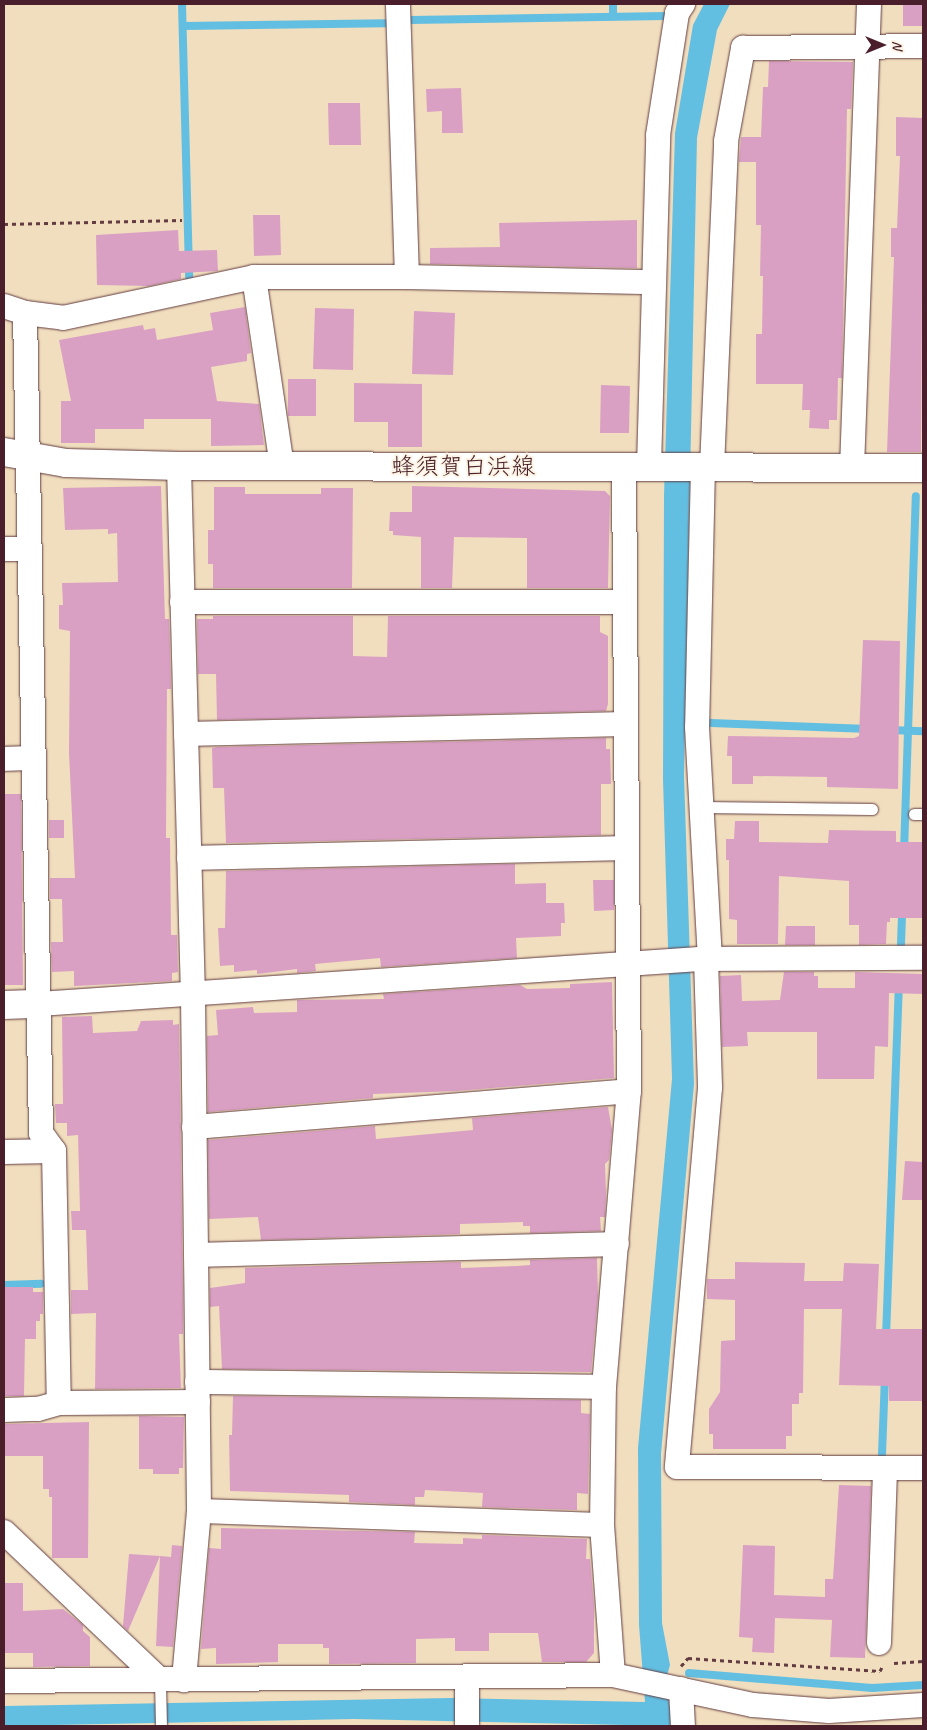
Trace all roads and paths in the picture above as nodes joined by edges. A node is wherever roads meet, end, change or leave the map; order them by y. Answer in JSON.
{"nodes":[{"id":1,"x":398,"y":4,"type":"edge"},
{"id":2,"x":682,"y":4,"type":"edge"},
{"id":3,"x":869,"y":4,"type":"edge"},
{"id":4,"x":868,"y":46,"type":"junction"},
{"id":5,"x":923,"y":46,"type":"edge"},
{"id":6,"x":182,"y":220,"type":"dead end"},
{"id":7,"x":4,"y":224,"type":"edge"},
{"id":8,"x":254,"y":278,"type":"junction"},
{"id":9,"x":406,"y":278,"type":"junction"},
{"id":10,"x":654,"y":282,"type":"junction"},
{"id":11,"x":14,"y":309,"type":"edge"},
{"id":12,"x":16,"y":455,"type":"edge"},
{"id":13,"x":179,"y":466,"type":"junction"},
{"id":14,"x":282,"y":466,"type":"junction"},
{"id":15,"x":643,"y":467,"type":"junction"},
{"id":16,"x":704,"y":467,"type":"junction"},
{"id":17,"x":852,"y":468,"type":"junction"},
{"id":18,"x":923,"y":468,"type":"edge"},
{"id":19,"x":4,"y":549,"type":"edge"},
{"id":20,"x":30,"y":549,"type":"junction"},
{"id":21,"x":182,"y":602,"type":"junction"},
{"id":22,"x":623,"y":602,"type":"junction"},
{"id":23,"x":625,"y":724,"type":"junction"},
{"id":24,"x":186,"y":734,"type":"junction"},
{"id":25,"x":34,"y":758,"type":"junction"},
{"id":26,"x":4,"y":759,"type":"edge"},
{"id":27,"x":701,"y":807,"type":"junction"},
{"id":28,"x":872,"y":809,"type":"dead end"},
{"id":29,"x":627,"y":848,"type":"junction"},
{"id":30,"x":189,"y":858,"type":"junction"},
{"id":31,"x":923,"y":958,"type":"edge"},
{"id":32,"x":705,"y":959,"type":"junction"},
{"id":33,"x":629,"y":963,"type":"junction"},
{"id":34,"x":193,"y":996,"type":"junction"},
{"id":35,"x":38,"y":1004,"type":"junction"},
{"id":36,"x":4,"y":1005,"type":"edge"},
{"id":37,"x":629,"y":1091,"type":"junction"},
{"id":38,"x":194,"y":1127,"type":"junction"},
{"id":39,"x":54,"y":1151,"type":"junction"},
{"id":40,"x":4,"y":1152,"type":"edge"},
{"id":41,"x":617,"y":1244,"type":"junction"},
{"id":42,"x":196,"y":1255,"type":"junction"},
{"id":43,"x":604,"y":1386,"type":"junction"},
{"id":44,"x":197,"y":1392,"type":"junction"},
{"id":45,"x":59,"y":1403,"type":"junction"},
{"id":46,"x":4,"y":1410,"type":"edge"},
{"id":47,"x":886,"y":1468,"type":"junction"},
{"id":48,"x":923,"y":1468,"type":"edge"},
{"id":49,"x":199,"y":1512,"type":"junction"},
{"id":50,"x":602,"y":1525,"type":"junction"},
{"id":51,"x":4,"y":1532,"type":"edge"},
{"id":52,"x":879,"y":1644,"type":"dead end"},
{"id":53,"x":923,"y":1661,"type":"edge"},
{"id":54,"x":612,"y":1675,"type":"junction"},
{"id":55,"x":184,"y":1680,"type":"junction"},
{"id":56,"x":4,"y":1681,"type":"edge"},
{"id":57,"x":467,"y":1683,"type":"junction"},
{"id":58,"x":676,"y":1688,"type":"junction"},
{"id":59,"x":160,"y":1690,"type":"junction"},
{"id":60,"x":923,"y":1706,"type":"edge"},
{"id":61,"x":829,"y":1718,"type":"edge"},
{"id":62,"x":467,"y":1725,"type":"edge"},
{"id":63,"x":161,"y":1726,"type":"edge"},
{"id":64,"x":683,"y":1726,"type":"edge"}],
"edges":[{"from":1,"to":9,"type":"street"},
{"from":2,"to":10,"type":"street"},
{"from":3,"to":4,"type":"street"},
{"from":4,"to":5,"type":"street"},
{"from":4,"to":16,"type":"street"},
{"from":4,"to":17,"type":"street"},
{"from":6,"to":7,"type":"path"},
{"from":8,"to":9,"type":"street"},
{"from":8,"to":11,"type":"street"},
{"from":8,"to":14,"type":"street"},
{"from":9,"to":10,"type":"street"},
{"from":10,"to":15,"type":"street"},
{"from":11,"to":12,"type":"street"},
{"from":12,"to":13,"type":"main road","name":"蜂須賀白浜線"},
{"from":12,"to":20,"type":"street"},
{"from":13,"to":14,"type":"main road","name":"蜂須賀白浜線"},
{"from":13,"to":21,"type":"street"},
{"from":14,"to":15,"type":"main road","name":"蜂須賀白浜線"},
{"from":15,"to":16,"type":"main road","name":"蜂須賀白浜線"},
{"from":15,"to":22,"type":"street"},
{"from":16,"to":17,"type":"main road","name":"蜂須賀白浜線"},
{"from":16,"to":27,"type":"street"},
{"from":17,"to":18,"type":"main road","name":"蜂須賀白浜線"},
{"from":19,"to":20,"type":"street"},
{"from":20,"to":25,"type":"street"},
{"from":21,"to":22,"type":"street"},
{"from":21,"to":24,"type":"street"},
{"from":22,"to":23,"type":"street"},
{"from":23,"to":24,"type":"street"},
{"from":23,"to":29,"type":"street"},
{"from":24,"to":30,"type":"street"},
{"from":25,"to":26,"type":"street"},
{"from":25,"to":35,"type":"street"},
{"from":27,"to":28,"type":"lane"},
{"from":27,"to":32,"type":"street"},
{"from":29,"to":30,"type":"street"},
{"from":29,"to":33,"type":"street"},
{"from":30,"to":34,"type":"street"},
{"from":31,"to":32,"type":"street"},
{"from":32,"to":33,"type":"street"},
{"from":32,"to":47,"type":"street"},
{"from":33,"to":34,"type":"street"},
{"from":33,"to":37,"type":"street"},
{"from":34,"to":35,"type":"street"},
{"from":34,"to":38,"type":"street"},
{"from":35,"to":36,"type":"main road"},
{"from":35,"to":39,"type":"street"},
{"from":37,"to":38,"type":"street"},
{"from":37,"to":41,"type":"street"},
{"from":38,"to":42,"type":"street"},
{"from":39,"to":40,"type":"street"},
{"from":39,"to":45,"type":"street"},
{"from":41,"to":42,"type":"street"},
{"from":41,"to":43,"type":"street"},
{"from":42,"to":44,"type":"street"},
{"from":43,"to":44,"type":"street"},
{"from":43,"to":50,"type":"street"},
{"from":44,"to":45,"type":"street"},
{"from":44,"to":49,"type":"street"},
{"from":45,"to":46,"type":"street"},
{"from":47,"to":48,"type":"street"},
{"from":47,"to":52,"type":"street"},
{"from":49,"to":50,"type":"street"},
{"from":49,"to":55,"type":"street"},
{"from":50,"to":54,"type":"street"},
{"from":51,"to":59,"type":"street"},
{"from":53,"to":58,"type":"path"},
{"from":54,"to":57,"type":"street"},
{"from":54,"to":58,"type":"street"},
{"from":55,"to":57,"type":"street"},
{"from":55,"to":59,"type":"street"},
{"from":56,"to":59,"type":"street"},
{"from":57,"to":62,"type":"street"},
{"from":58,"to":61,"type":"street"},
{"from":58,"to":64,"type":"street"},
{"from":59,"to":63,"type":"lane"},
{"from":60,"to":61,"type":"street"}]}
